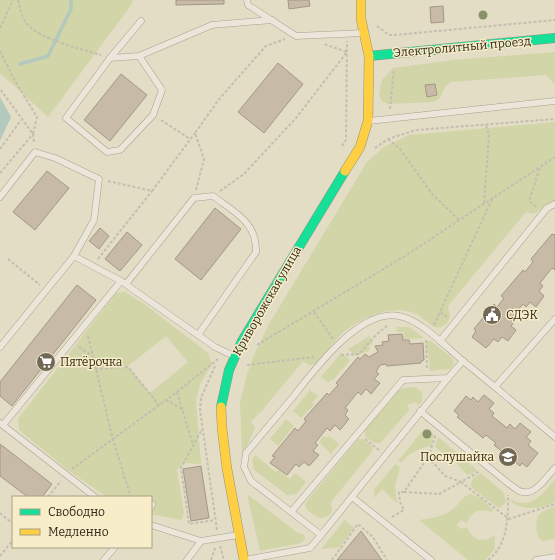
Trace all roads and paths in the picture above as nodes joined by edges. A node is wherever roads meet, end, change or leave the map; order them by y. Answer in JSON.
{"nodes":[{"id":1,"x":13,"y":0,"type":"edge"},
{"id":2,"x":18,"y":0,"type":"edge"},
{"id":3,"x":247,"y":0,"type":"edge"},
{"id":4,"x":361,"y":0,"type":"edge"},
{"id":5,"x":272,"y":20,"type":"junction"},
{"id":6,"x":555,"y":20,"type":"edge"},
{"id":7,"x":141,"y":21,"type":"dead end"},
{"id":8,"x":0,"y":28,"type":"edge"},
{"id":9,"x":364,"y":33,"type":"junction"},
{"id":10,"x":347,"y":34,"type":"junction"},
{"id":11,"x":395,"y":35,"type":"dead end"},
{"id":12,"x":296,"y":36,"type":"junction"},
{"id":13,"x":555,"y":38,"type":"edge"},
{"id":14,"x":318,"y":42,"type":"dead end"},
{"id":15,"x":0,"y":51,"type":"edge"},
{"id":16,"x":347,"y":52,"type":"junction"},
{"id":17,"x":139,"y":56,"type":"junction"},
{"id":18,"x":368,"y":56,"type":"junction"},
{"id":19,"x":110,"y":58,"type":"junction"},
{"id":20,"x":394,"y":69,"type":"dead end"},
{"id":21,"x":0,"y":89,"type":"edge"},
{"id":22,"x":555,"y":101,"type":"edge"},
{"id":23,"x":390,"y":110,"type":"dead end"},
{"id":24,"x":153,"y":115,"type":"junction"},
{"id":25,"x":21,"y":120,"type":"junction"},
{"id":26,"x":555,"y":120,"type":"edge"},
{"id":27,"x":368,"y":121,"type":"junction"},
{"id":28,"x":486,"y":125,"type":"junction"},
{"id":29,"x":195,"y":133,"type":"junction"},
{"id":30,"x":32,"y":134,"type":"junction"},
{"id":31,"x":190,"y":139,"type":"junction"},
{"id":32,"x":388,"y":139,"type":"junction"},
{"id":33,"x":342,"y":147,"type":"dead end"},
{"id":34,"x":0,"y":148,"type":"edge"},
{"id":35,"x":371,"y":152,"type":"dead end"},
{"id":36,"x":555,"y":157,"type":"edge"},
{"id":37,"x":540,"y":166,"type":"junction"},
{"id":38,"x":0,"y":173,"type":"edge"},
{"id":39,"x":99,"y":179,"type":"junction"},
{"id":40,"x":152,"y":190,"type":"junction"},
{"id":41,"x":213,"y":196,"type":"junction"},
{"id":42,"x":494,"y":196,"type":"junction"},
{"id":43,"x":0,"y":197,"type":"edge"},
{"id":44,"x":194,"y":198,"type":"junction"},
{"id":45,"x":484,"y":203,"type":"junction"},
{"id":46,"x":555,"y":204,"type":"edge"},
{"id":47,"x":539,"y":211,"type":"dead end"},
{"id":48,"x":459,"y":220,"type":"junction"},
{"id":49,"x":74,"y":256,"type":"junction"},
{"id":50,"x":8,"y":259,"type":"dead end"},
{"id":51,"x":92,"y":266,"type":"junction"},
{"id":52,"x":123,"y":283,"type":"junction"},
{"id":53,"x":47,"y":290,"type":"junction"},
{"id":54,"x":314,"y":312,"type":"junction"},
{"id":55,"x":440,"y":312,"type":"junction"},
{"id":56,"x":555,"y":319,"type":"edge"},
{"id":57,"x":454,"y":322,"type":"junction"},
{"id":58,"x":86,"y":325,"type":"junction"},
{"id":59,"x":395,"y":325,"type":"dead end"},
{"id":60,"x":198,"y":335,"type":"junction"},
{"id":61,"x":428,"y":335,"type":"junction"},
{"id":62,"x":440,"y":341,"type":"junction"},
{"id":63,"x":72,"y":342,"type":"junction"},
{"id":64,"x":255,"y":346,"type":"dead end"},
{"id":65,"x":337,"y":346,"type":"junction"},
{"id":66,"x":0,"y":348,"type":"edge"},
{"id":67,"x":223,"y":351,"type":"junction"},
{"id":68,"x":91,"y":355,"type":"junction"},
{"id":69,"x":234,"y":356,"type":"junction"},
{"id":70,"x":327,"y":356,"type":"junction"},
{"id":71,"x":218,"y":359,"type":"junction"},
{"id":72,"x":248,"y":359,"type":"dead end"},
{"id":73,"x":463,"y":361,"type":"junction"},
{"id":74,"x":95,"y":369,"type":"junction"},
{"id":75,"x":448,"y":378,"type":"junction"},
{"id":76,"x":428,"y":379,"type":"junction"},
{"id":77,"x":496,"y":387,"type":"junction"},
{"id":78,"x":177,"y":392,"type":"junction"},
{"id":79,"x":166,"y":400,"type":"junction"},
{"id":80,"x":159,"y":405,"type":"junction"},
{"id":81,"x":182,"y":409,"type":"junction"},
{"id":82,"x":420,"y":411,"type":"junction"},
{"id":83,"x":1,"y":424,"type":"edge"},
{"id":84,"x":439,"y":425,"type":"junction"},
{"id":85,"x":202,"y":430,"type":"junction"},
{"id":86,"x":358,"y":433,"type":"junction"},
{"id":87,"x":555,"y":437,"type":"edge"},
{"id":88,"x":113,"y":440,"type":"junction"},
{"id":89,"x":193,"y":446,"type":"junction"},
{"id":90,"x":385,"y":455,"type":"junction"},
{"id":91,"x":428,"y":457,"type":"junction"},
{"id":92,"x":488,"y":466,"type":"junction"},
{"id":93,"x":555,"y":468,"type":"edge"},
{"id":94,"x":66,"y":475,"type":"junction"},
{"id":95,"x":461,"y":482,"type":"junction"},
{"id":96,"x":509,"y":484,"type":"junction"},
{"id":97,"x":404,"y":492,"type":"junction"},
{"id":98,"x":49,"y":496,"type":"edge"},
{"id":99,"x":94,"y":496,"type":"edge"},
{"id":100,"x":131,"y":496,"type":"edge"},
{"id":101,"x":352,"y":497,"type":"junction"},
{"id":102,"x":555,"y":504,"type":"edge"},
{"id":103,"x":291,"y":512,"type":"junction"},
{"id":104,"x":0,"y":513,"type":"edge"},
{"id":105,"x":509,"y":519,"type":"junction"},
{"id":106,"x":216,"y":520,"type":"junction"},
{"id":107,"x":381,"y":520,"type":"junction"},
{"id":108,"x":12,"y":523,"type":"edge"},
{"id":109,"x":152,"y":525,"type":"edge"},
{"id":110,"x":238,"y":535,"type":"junction"},
{"id":111,"x":320,"y":535,"type":"junction"},
{"id":112,"x":219,"y":538,"type":"junction"},
{"id":113,"x":12,"y":541,"type":"edge"},
{"id":114,"x":201,"y":541,"type":"junction"},
{"id":115,"x":114,"y":548,"type":"edge"},
{"id":116,"x":0,"y":556,"type":"edge"},
{"id":117,"x":555,"y":556,"type":"edge"},
{"id":118,"x":104,"y":560,"type":"edge"},
{"id":119,"x":187,"y":560,"type":"edge"},
{"id":120,"x":224,"y":560,"type":"edge"},
{"id":121,"x":245,"y":560,"type":"edge"},
{"id":122,"x":332,"y":560,"type":"edge"},
{"id":123,"x":388,"y":560,"type":"edge"},
{"id":124,"x":432,"y":560,"type":"edge"},
{"id":125,"x":488,"y":560,"type":"edge"},
{"id":126,"x":536,"y":560,"type":"edge"}],
"edges":[{"from":1,"to":8,"type":"path"},
{"from":2,"to":19,"type":"path"},
{"from":3,"to":5,"type":"lane"},
{"from":4,"to":9,"type":"street","name":"Криворожская улица"},
{"from":5,"to":12,"type":"lane"},
{"from":5,"to":17,"type":"lane"},
{"from":6,"to":11,"type":"path"},
{"from":7,"to":19,"type":"lane"},
{"from":9,"to":10,"type":"lane"},
{"from":9,"to":18,"type":"street","name":"Криворожская улица"},
{"from":10,"to":12,"type":"lane"},
{"from":10,"to":16,"type":"path"},
{"from":12,"to":29,"type":"path"},
{"from":13,"to":18,"type":"street","name":"Электролитный проезд"},
{"from":14,"to":16,"type":"path"},
{"from":15,"to":30,"type":"path"},
{"from":16,"to":33,"type":"path"},
{"from":16,"to":41,"type":"path"},
{"from":17,"to":19,"type":"lane"},
{"from":17,"to":24,"type":"lane"},
{"from":18,"to":27,"type":"street","name":"Криворожская улица"},
{"from":19,"to":24,"type":"lane"},
{"from":20,"to":23,"type":"path"},
{"from":21,"to":25,"type":"path"},
{"from":22,"to":27,"type":"lane"},
{"from":24,"to":31,"type":"path"},
{"from":25,"to":30,"type":"path"},
{"from":25,"to":34,"type":"path"},
{"from":26,"to":28,"type":"path"},
{"from":27,"to":69,"type":"street","name":"Криворожская улица"},
{"from":28,"to":32,"type":"path"},
{"from":28,"to":45,"type":"path"},
{"from":29,"to":31,"type":"path"},
{"from":29,"to":44,"type":"path"},
{"from":30,"to":38,"type":"path"},
{"from":31,"to":40,"type":"path"},
{"from":32,"to":35,"type":"path"},
{"from":32,"to":48,"type":"path"},
{"from":36,"to":37,"type":"path"},
{"from":37,"to":42,"type":"path"},
{"from":37,"to":47,"type":"path"},
{"from":39,"to":40,"type":"path"},
{"from":39,"to":43,"type":"lane"},
{"from":39,"to":49,"type":"lane"},
{"from":40,"to":51,"type":"path"},
{"from":41,"to":44,"type":"lane"},
{"from":41,"to":60,"type":"lane"},
{"from":42,"to":45,"type":"path"},
{"from":42,"to":55,"type":"path"},
{"from":44,"to":52,"type":"lane"},
{"from":45,"to":48,"type":"path"},
{"from":46,"to":57,"type":"lane"},
{"from":48,"to":54,"type":"path"},
{"from":49,"to":51,"type":"lane"},
{"from":49,"to":53,"type":"lane"},
{"from":50,"to":53,"type":"path"},
{"from":51,"to":52,"type":"lane"},
{"from":52,"to":58,"type":"lane"},
{"from":52,"to":60,"type":"lane"},
{"from":53,"to":66,"type":"lane"},
{"from":54,"to":64,"type":"path"},
{"from":54,"to":65,"type":"path"},
{"from":55,"to":57,"type":"path"},
{"from":55,"to":61,"type":"path"},
{"from":56,"to":77,"type":"lane"},
{"from":57,"to":62,"type":"lane"},
{"from":58,"to":63,"type":"lane"},
{"from":58,"to":68,"type":"path"},
{"from":59,"to":70,"type":"path"},
{"from":60,"to":67,"type":"lane"},
{"from":61,"to":62,"type":"lane"},
{"from":61,"to":65,"type":"lane"},
{"from":61,"to":76,"type":"path"},
{"from":62,"to":73,"type":"lane"},
{"from":63,"to":68,"type":"path"},
{"from":63,"to":83,"type":"lane"},
{"from":65,"to":70,"type":"lane"},
{"from":67,"to":69,"type":"lane"},
{"from":67,"to":71,"type":"path"},
{"from":68,"to":74,"type":"path"},
{"from":69,"to":110,"type":"street","name":"Криворожская улица"},
{"from":70,"to":72,"type":"path"},
{"from":70,"to":103,"type":"lane"},
{"from":71,"to":78,"type":"path"},
{"from":71,"to":85,"type":"path"},
{"from":73,"to":75,"type":"lane"},
{"from":73,"to":77,"type":"lane"},
{"from":74,"to":80,"type":"path"},
{"from":74,"to":88,"type":"path"},
{"from":75,"to":76,"type":"lane"},
{"from":75,"to":82,"type":"lane"},
{"from":76,"to":86,"type":"lane"},
{"from":77,"to":87,"type":"lane"},
{"from":78,"to":79,"type":"path"},
{"from":78,"to":81,"type":"path"},
{"from":79,"to":80,"type":"path"},
{"from":79,"to":81,"type":"path"},
{"from":80,"to":88,"type":"path"},
{"from":81,"to":89,"type":"path"},
{"from":82,"to":84,"type":"lane"},
{"from":82,"to":90,"type":"lane"},
{"from":83,"to":94,"type":"lane"},
{"from":84,"to":91,"type":"path"},
{"from":84,"to":92,"type":"lane"},
{"from":85,"to":89,"type":"path"},
{"from":85,"to":106,"type":"path"},
{"from":86,"to":90,"type":"path"},
{"from":86,"to":103,"type":"lane"},
{"from":88,"to":94,"type":"path"},
{"from":88,"to":100,"type":"path"},
{"from":89,"to":106,"type":"path"},
{"from":90,"to":101,"type":"lane"},
{"from":91,"to":95,"type":"path"},
{"from":91,"to":97,"type":"path"},
{"from":92,"to":95,"type":"path"},
{"from":92,"to":96,"type":"lane"},
{"from":93,"to":96,"type":"lane"},
{"from":94,"to":98,"type":"path"},
{"from":94,"to":99,"type":"lane"},
{"from":95,"to":97,"type":"path"},
{"from":95,"to":105,"type":"path"},
{"from":96,"to":105,"type":"path"},
{"from":97,"to":107,"type":"path"},
{"from":101,"to":107,"type":"lane"},
{"from":101,"to":111,"type":"lane"},
{"from":102,"to":105,"type":"path"},
{"from":103,"to":111,"type":"lane"},
{"from":104,"to":108,"type":"path"},
{"from":105,"to":125,"type":"path"},
{"from":106,"to":112,"type":"path"},
{"from":107,"to":124,"type":"lane"},
{"from":109,"to":114,"type":"lane"},
{"from":110,"to":112,"type":"lane"},
{"from":110,"to":121,"type":"street","name":"Криворожская улица"},
{"from":111,"to":121,"type":"lane"},
{"from":112,"to":114,"type":"lane"},
{"from":112,"to":120,"type":"path"},
{"from":113,"to":116,"type":"path"},
{"from":114,"to":119,"type":"lane"},
{"from":115,"to":118,"type":"lane"},
{"from":117,"to":126,"type":"lane"},
{"from":122,"to":123,"type":"path"}]}
